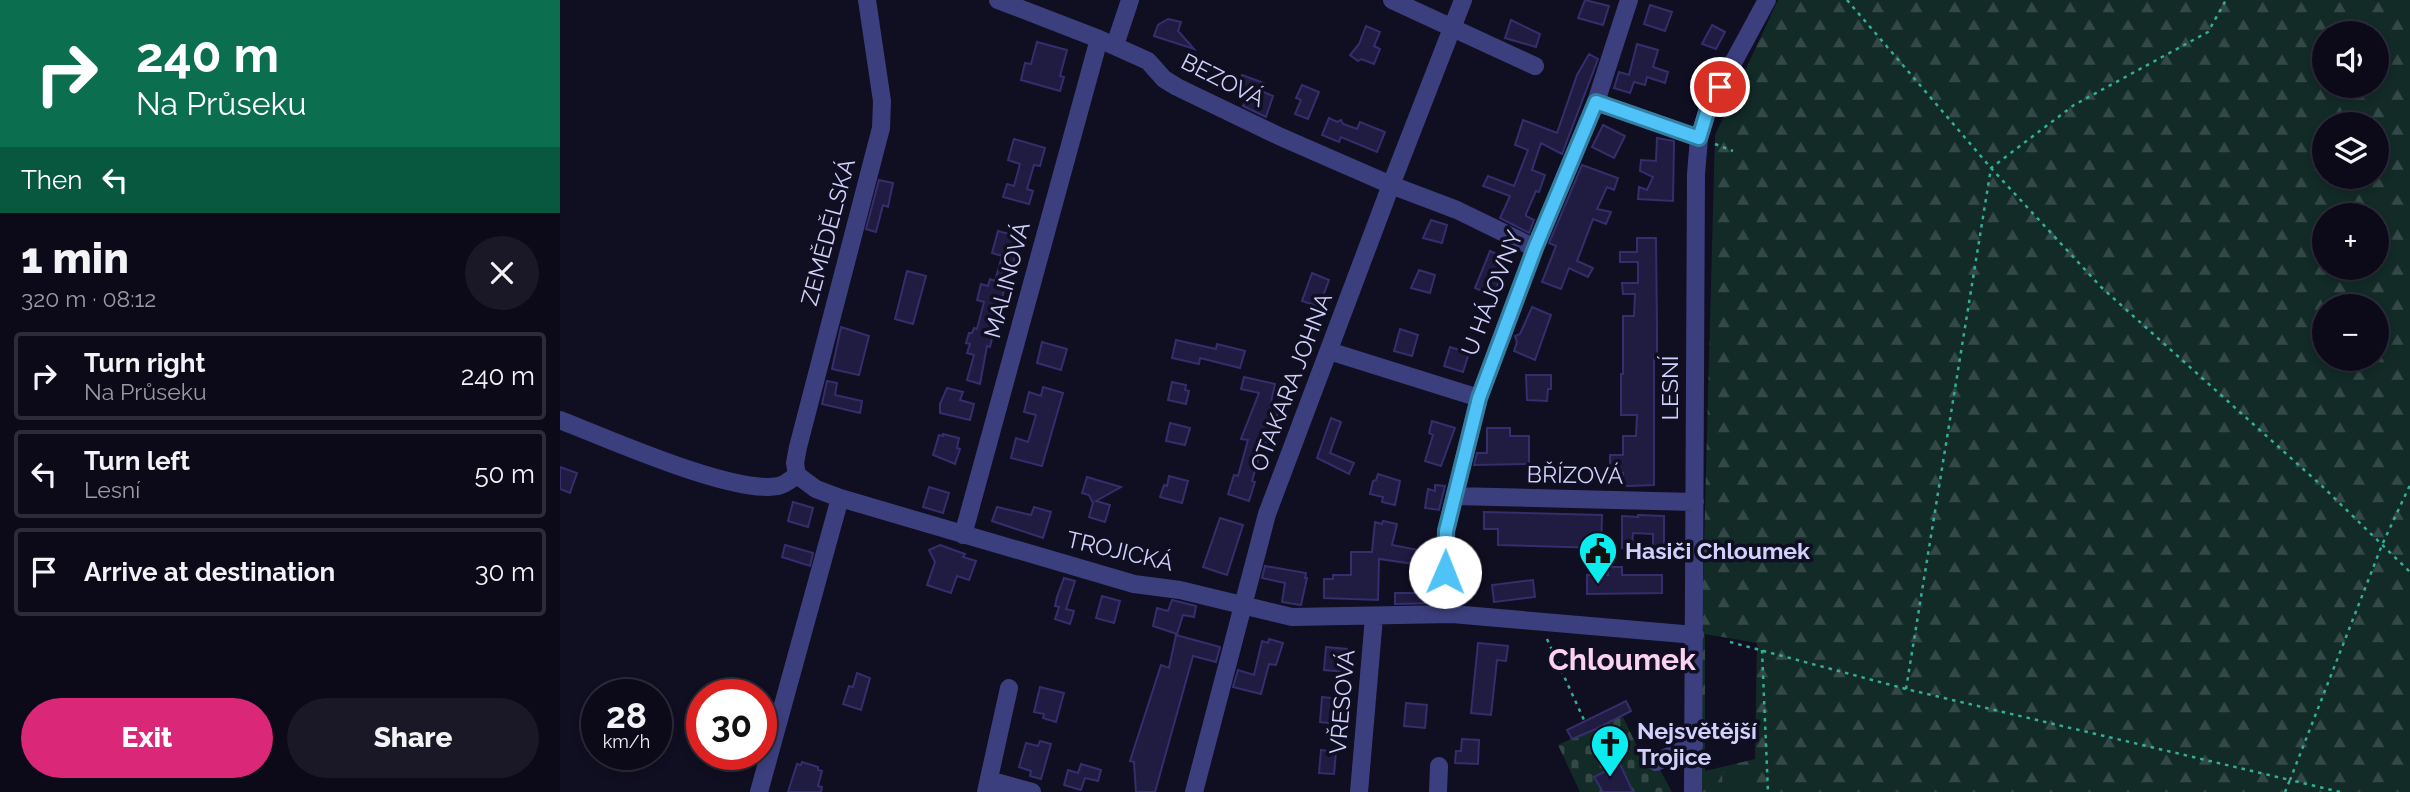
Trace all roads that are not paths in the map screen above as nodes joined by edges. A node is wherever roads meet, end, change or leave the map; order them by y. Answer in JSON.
{"nodes":[{"id":1,"x":867,"y":0,"type":"edge"},
{"id":2,"x":1000,"y":0,"type":"edge"},
{"id":3,"x":1130,"y":0,"type":"edge"},
{"id":4,"x":1392,"y":0,"type":"edge"},
{"id":5,"x":1463,"y":0,"type":"edge"},
{"id":6,"x":1629,"y":0,"type":"edge"},
{"id":7,"x":1767,"y":0,"type":"edge"},
{"id":8,"x":1451,"y":27,"type":"junction"},
{"id":9,"x":1107,"y":42,"type":"junction"},
{"id":10,"x":1535,"y":66,"type":"dead end"},
{"id":11,"x":1596,"y":102,"type":"junction"},
{"id":12,"x":1699,"y":138,"type":"junction"},
{"id":13,"x":1391,"y":185,"type":"junction"},
{"id":14,"x":1535,"y":248,"type":"junction"},
{"id":15,"x":1329,"y":351,"type":"junction"},
{"id":16,"x":1479,"y":398,"type":"junction"},
{"id":17,"x":560,"y":420,"type":"edge"},
{"id":18,"x":797,"y":475,"type":"junction"},
{"id":19,"x":1455,"y":496,"type":"junction"},
{"id":20,"x":840,"y":498,"type":"junction"},
{"id":21,"x":1695,"y":502,"type":"junction"},
{"id":22,"x":963,"y":535,"type":"junction"},
{"id":23,"x":1244,"y":606,"type":"junction"},
{"id":24,"x":1452,"y":614,"type":"junction"},
{"id":25,"x":1374,"y":617,"type":"junction"},
{"id":26,"x":1695,"y":635,"type":"junction"},
{"id":27,"x":1009,"y":688,"type":"dead end"},
{"id":28,"x":1694,"y":745,"type":"junction"},
{"id":29,"x":1656,"y":762,"type":"dead end"},
{"id":30,"x":1439,"y":766,"type":"dead end"},
{"id":31,"x":987,"y":786,"type":"edge"},
{"id":32,"x":1359,"y":791,"type":"edge"},
{"id":33,"x":760,"y":792,"type":"edge"},
{"id":34,"x":1032,"y":792,"type":"edge"},
{"id":35,"x":1194,"y":792,"type":"edge"},
{"id":36,"x":1378,"y":792,"type":"edge"},
{"id":37,"x":1438,"y":792,"type":"edge"},
{"id":38,"x":1693,"y":792,"type":"edge"}],
"edges":[{"from":1,"to":18,"type":"street","name":"ZEMĚDĚLSKÁ"},
{"from":2,"to":9,"type":"street","name":"BEZOVÁ"},
{"from":3,"to":9,"type":"street","name":"MALINOVÁ"},
{"from":4,"to":8,"type":"street"},
{"from":5,"to":8,"type":"street","name":"OTAKARA JOHNA"},
{"from":6,"to":11,"type":"street","name":"U HÁJOVNY"},
{"from":7,"to":12,"type":"street","name":"LESNÍ"},
{"from":8,"to":10,"type":"street"},
{"from":8,"to":13,"type":"street","name":"OTAKARA JOHNA"},
{"from":9,"to":13,"type":"street","name":"BEZOVÁ"},
{"from":9,"to":22,"type":"street","name":"MALINOVÁ"},
{"from":11,"to":12,"type":"street"},
{"from":11,"to":14,"type":"street","name":"U HÁJOVNY"},
{"from":12,"to":21,"type":"street","name":"LESNÍ"},
{"from":13,"to":14,"type":"street","name":"BEZOVÁ"},
{"from":13,"to":15,"type":"street","name":"OTAKARA JOHNA"},
{"from":14,"to":16,"type":"street","name":"U HÁJOVNY"},
{"from":15,"to":16,"type":"street"},
{"from":15,"to":23,"type":"street","name":"OTAKARA JOHNA"},
{"from":16,"to":19,"type":"street","name":"U HÁJOVNY"},
{"from":17,"to":18,"type":"street"},
{"from":18,"to":20,"type":"street","name":"TROJICKÁ"},
{"from":19,"to":21,"type":"street","name":"BŘÍZOVÁ"},
{"from":19,"to":24,"type":"street","name":"U HÁJOVNY"},
{"from":20,"to":22,"type":"street","name":"TROJICKÁ"},
{"from":20,"to":33,"type":"street"},
{"from":21,"to":26,"type":"street","name":"LESNÍ"},
{"from":22,"to":23,"type":"street","name":"TROJICKÁ"},
{"from":23,"to":25,"type":"street","name":"TROJICKÁ"},
{"from":23,"to":35,"type":"street","name":"OTAKARA JOHNA"},
{"from":24,"to":25,"type":"street","name":"TROJICKÁ"},
{"from":24,"to":26,"type":"street","name":"TROJICKÁ"},
{"from":25,"to":32,"type":"street","name":"VŘESOVÁ"},
{"from":26,"to":28,"type":"street","name":"LESNÍ"},
{"from":27,"to":31,"type":"street"},
{"from":28,"to":29,"type":"street"},
{"from":28,"to":38,"type":"street","name":"LESNÍ"},
{"from":30,"to":37,"type":"street"},
{"from":31,"to":34,"type":"street"},
{"from":32,"to":36,"type":"street"}]}
